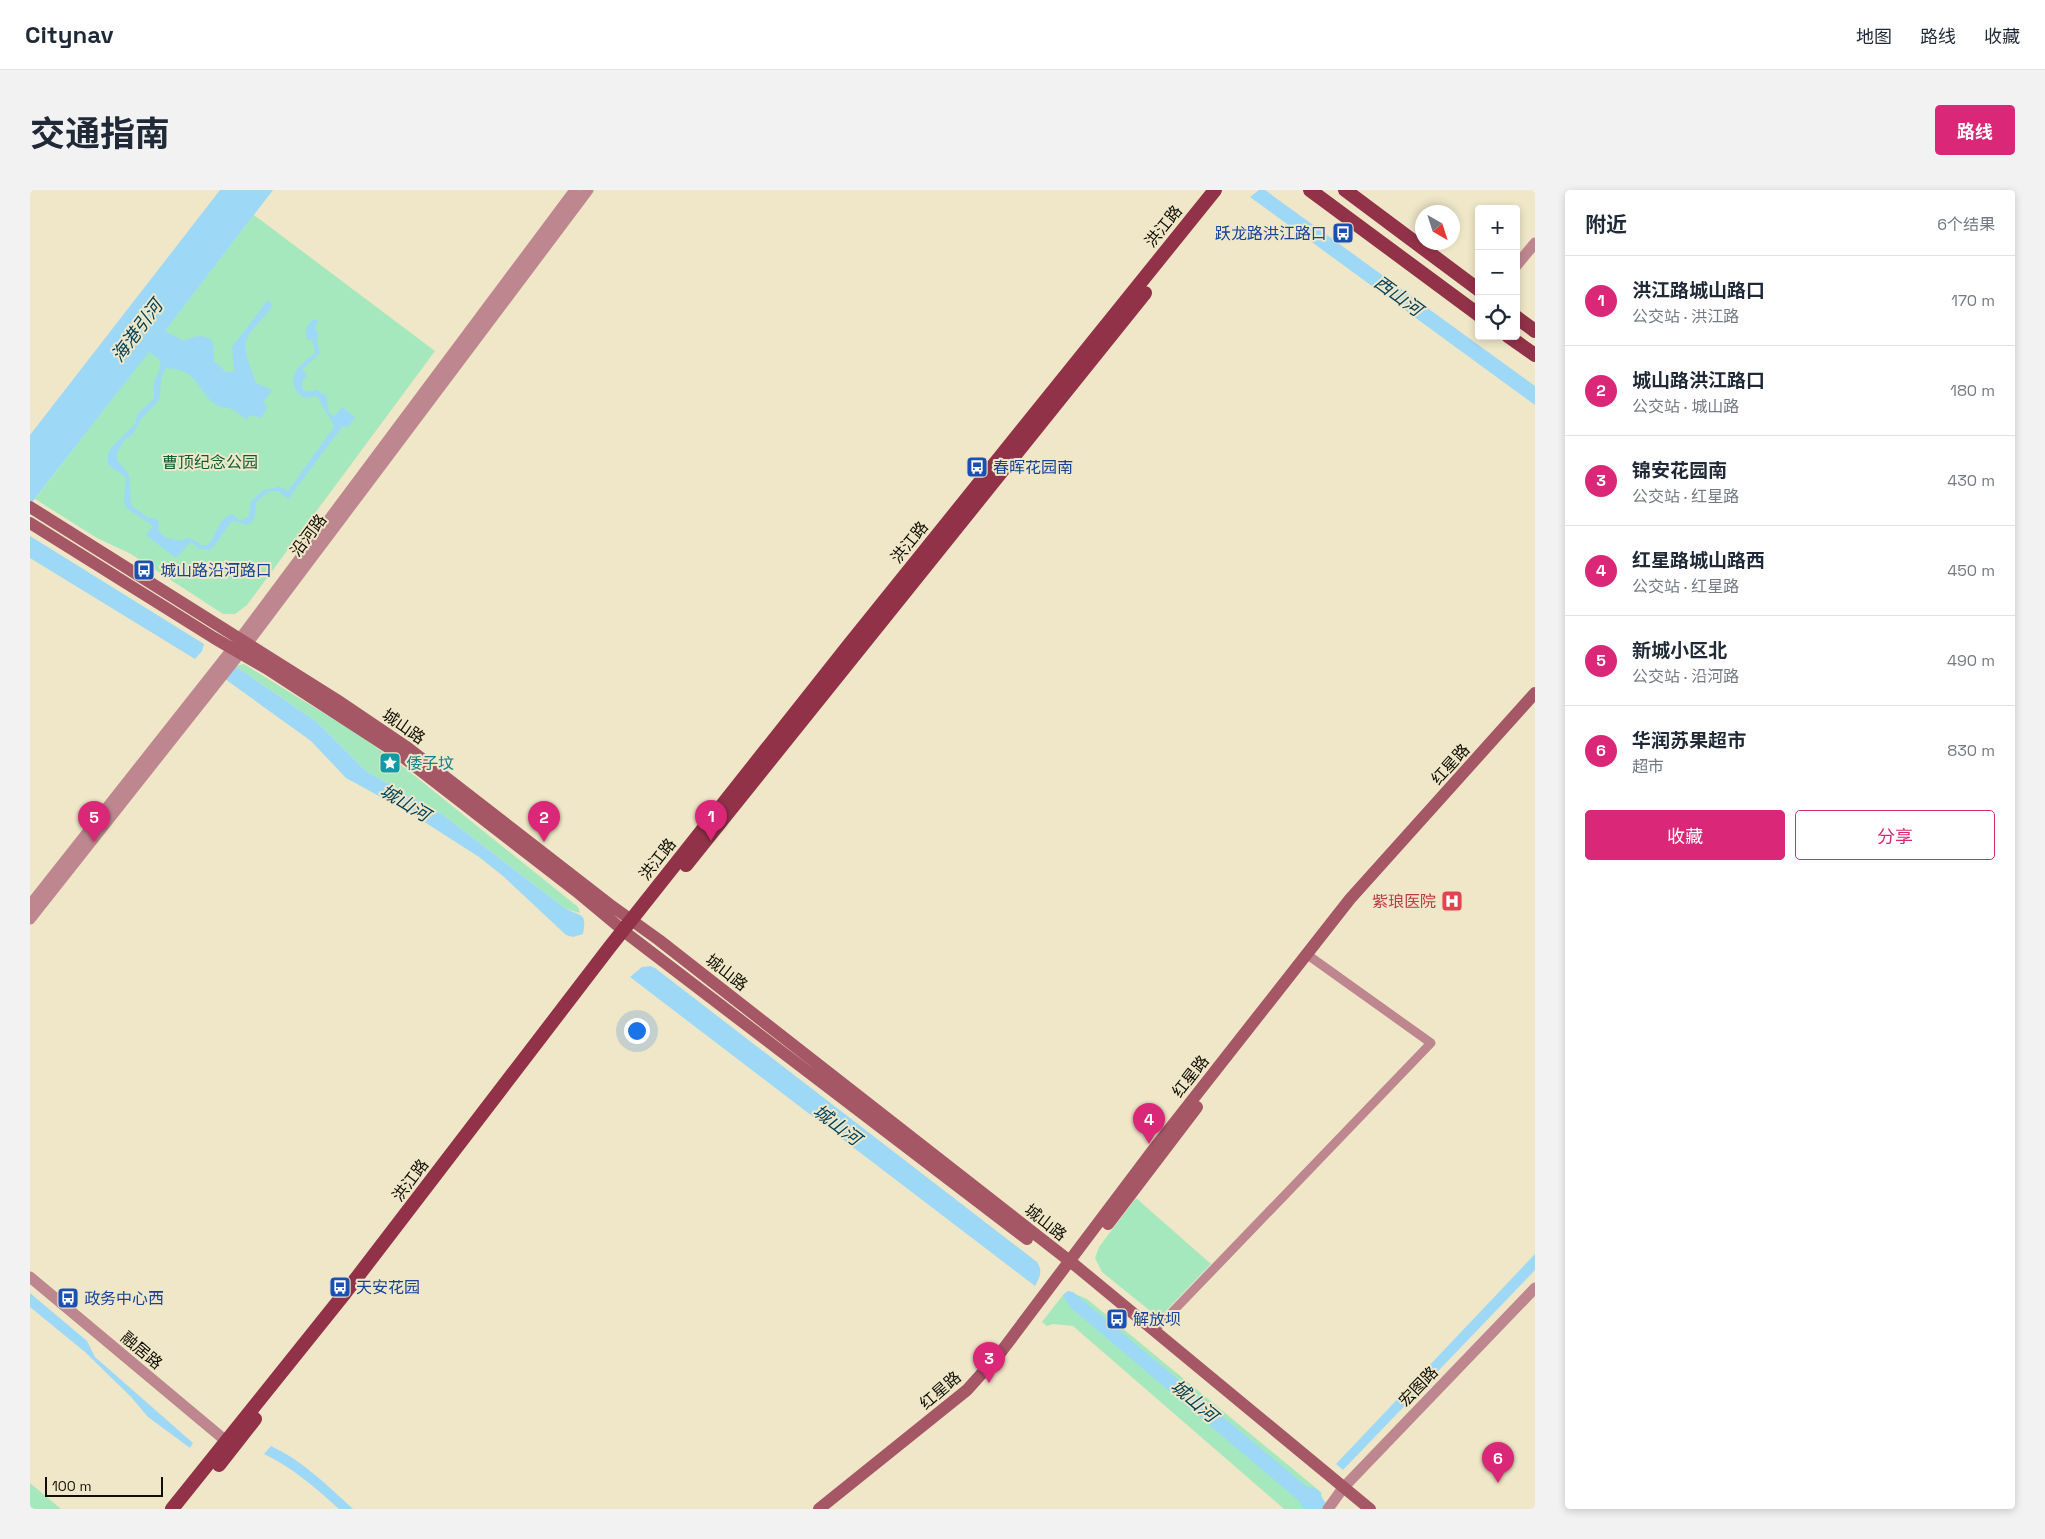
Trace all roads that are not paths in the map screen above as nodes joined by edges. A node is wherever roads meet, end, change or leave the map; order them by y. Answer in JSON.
{"nodes":[{"id":1,"x":575,"y":190,"type":"edge"},
{"id":2,"x":588,"y":190,"type":"edge"},
{"id":3,"x":1215,"y":190,"type":"edge"},
{"id":4,"x":1226,"y":190,"type":"edge"},
{"id":5,"x":1310,"y":190,"type":"edge"},
{"id":6,"x":1345,"y":190,"type":"edge"},
{"id":7,"x":1535,"y":243,"type":"edge"},
{"id":8,"x":1520,"y":261,"type":"edge"},
{"id":9,"x":1475,"y":287,"type":"edge"},
{"id":10,"x":1475,"y":312,"type":"edge"},
{"id":11,"x":1520,"y":320,"type":"edge"},
{"id":12,"x":1535,"y":331,"type":"edge"},
{"id":13,"x":1514,"y":340,"type":"edge"},
{"id":14,"x":1535,"y":355,"type":"edge"},
{"id":15,"x":31,"y":508,"type":"edge"},
{"id":16,"x":30,"y":523,"type":"edge"},
{"id":17,"x":240,"y":646,"type":"junction"},
{"id":18,"x":1535,"y":693,"type":"edge"},
{"id":19,"x":1535,"y":702,"type":"edge"},
{"id":20,"x":30,"y":905,"type":"edge"},
{"id":21,"x":30,"y":919,"type":"edge"},
{"id":22,"x":631,"y":928,"type":"junction"},
{"id":23,"x":1312,"y":958,"type":"junction"},
{"id":24,"x":1070,"y":1267,"type":"junction"},
{"id":25,"x":30,"y":1277,"type":"edge"},
{"id":26,"x":1535,"y":1288,"type":"edge"},
{"id":27,"x":1154,"y":1331,"type":"junction"},
{"id":28,"x":229,"y":1444,"type":"junction"},
{"id":29,"x":1342,"y":1491,"type":"junction"},
{"id":30,"x":1330,"y":1507,"type":"edge"},
{"id":31,"x":172,"y":1509,"type":"edge"},
{"id":32,"x":184,"y":1509,"type":"edge"},
{"id":33,"x":818,"y":1509,"type":"edge"},
{"id":34,"x":831,"y":1509,"type":"edge"},
{"id":35,"x":1358,"y":1509,"type":"edge"},
{"id":36,"x":1370,"y":1509,"type":"edge"}],
"edges":[{"from":1,"to":17,"type":"street","name":"沿河路"},
{"from":2,"to":17,"type":"street","name":"沿河路"},
{"from":3,"to":22,"type":"main road","name":"洪江路"},
{"from":4,"to":22,"type":"main road","name":"洪江路"},
{"from":5,"to":10,"type":"main road"},
{"from":6,"to":9,"type":"main road"},
{"from":7,"to":8,"type":"street"},
{"from":11,"to":12,"type":"main road"},
{"from":13,"to":14,"type":"main road"},
{"from":15,"to":17,"type":"main road","name":"城山路"},
{"from":16,"to":17,"type":"main road","name":"城山路"},
{"from":17,"to":20,"type":"street","name":"沿河路"},
{"from":17,"to":21,"type":"street","name":"沿河路"},
{"from":17,"to":22,"type":"main road","name":"城山路"},
{"from":18,"to":24,"type":"main road","name":"红星路"},
{"from":19,"to":23,"type":"main road","name":"红星路"},
{"from":22,"to":24,"type":"main road","name":"城山路"},
{"from":22,"to":28,"type":"main road","name":"洪江路"},
{"from":23,"to":24,"type":"main road","name":"红星路"},
{"from":23,"to":27,"type":"street"},
{"from":24,"to":27,"type":"main road","name":"城山路"},
{"from":24,"to":29,"type":"main road","name":"城山路"},
{"from":24,"to":33,"type":"main road","name":"红星路"},
{"from":24,"to":34,"type":"main road","name":"红星路"},
{"from":25,"to":28,"type":"street","name":"融居路"},
{"from":26,"to":29,"type":"street","name":"宏图路"},
{"from":27,"to":29,"type":"main road","name":"城山路"},
{"from":28,"to":31,"type":"main road","name":"洪江路"},
{"from":28,"to":32,"type":"main road","name":"洪江路"},
{"from":29,"to":30,"type":"street","name":"宏图路"},
{"from":29,"to":35,"type":"main road","name":"城山路"},
{"from":29,"to":36,"type":"main road","name":"城山路"}]}
